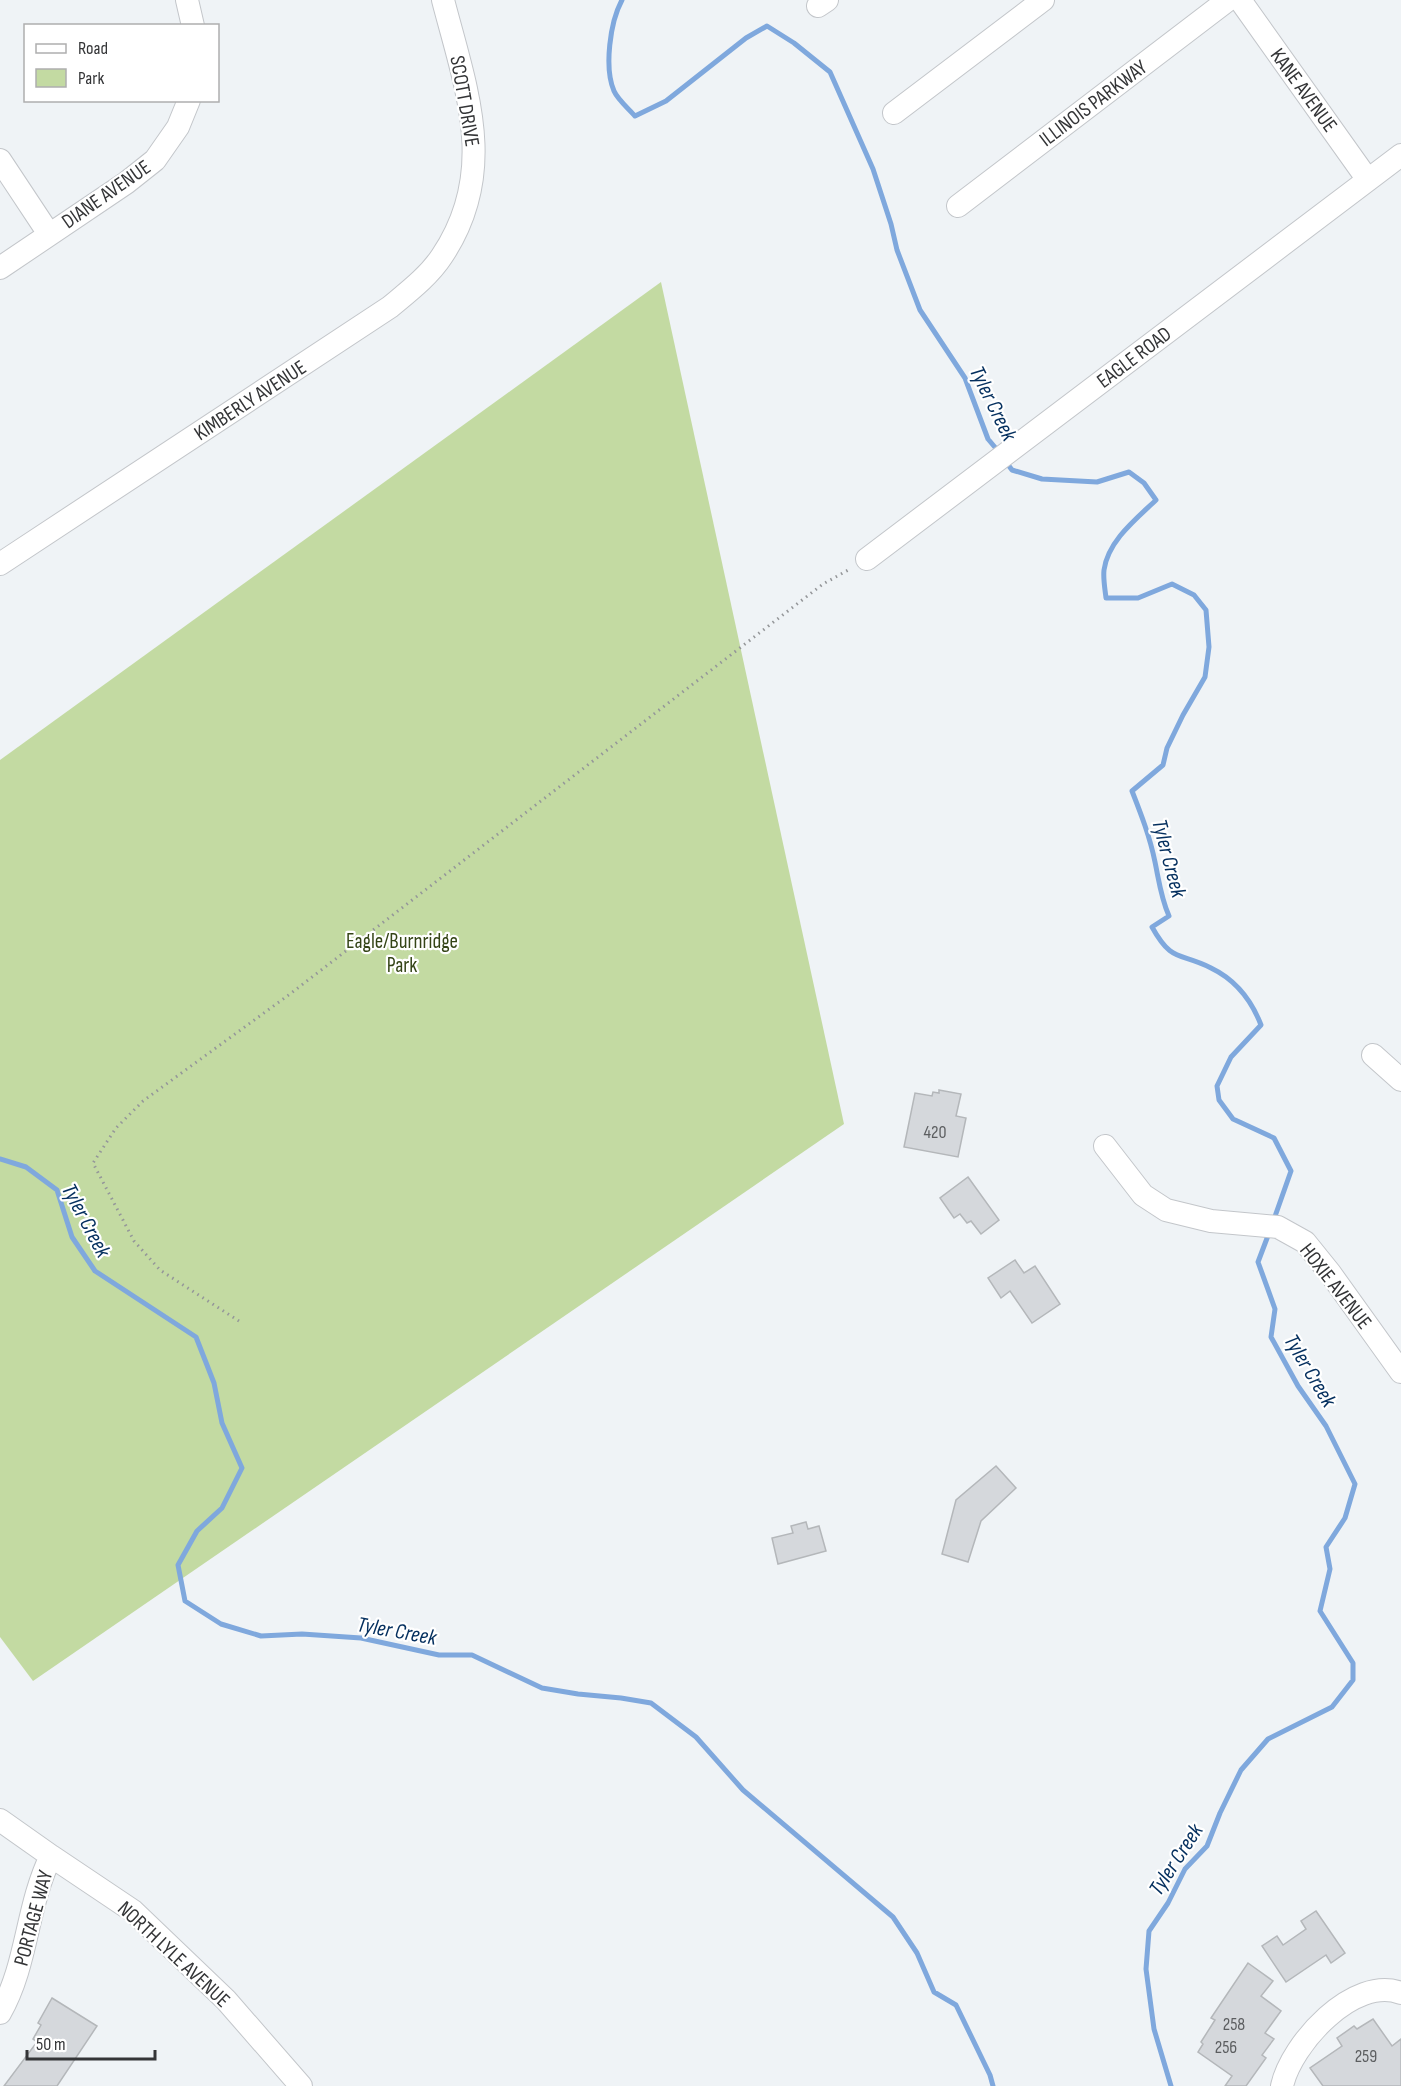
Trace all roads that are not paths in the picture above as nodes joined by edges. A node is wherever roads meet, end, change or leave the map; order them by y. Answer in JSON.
{"nodes":[{"id":1,"x":187,"y":0,"type":"edge"},
{"id":2,"x":443,"y":0,"type":"edge"},
{"id":3,"x":1042,"y":0,"type":"edge"},
{"id":4,"x":1228,"y":0,"type":"edge"},
{"id":5,"x":1240,"y":0,"type":"edge"},
{"id":6,"x":193,"y":24,"type":"edge"},
{"id":7,"x":188,"y":102,"type":"edge"},
{"id":8,"x":894,"y":113,"type":"dead end"},
{"id":9,"x":1401,"y":155,"type":"edge"},
{"id":10,"x":0,"y":160,"type":"edge"},
{"id":11,"x":1368,"y":180,"type":"junction"},
{"id":12,"x":466,"y":203,"type":"joint"},
{"id":13,"x":958,"y":206,"type":"dead end"},
{"id":14,"x":49,"y":234,"type":"junction"},
{"id":15,"x":0,"y":268,"type":"edge"},
{"id":16,"x":867,"y":560,"type":"road end"},
{"id":17,"x":0,"y":564,"type":"edge"},
{"id":18,"x":1373,"y":1055,"type":"dead end"},
{"id":19,"x":1401,"y":1080,"type":"edge"},
{"id":20,"x":1105,"y":1146,"type":"dead end"},
{"id":21,"x":1401,"y":1372,"type":"edge"},
{"id":22,"x":0,"y":1820,"type":"edge"},
{"id":23,"x":51,"y":1856,"type":"junction"},
{"id":24,"x":1401,"y":1994,"type":"edge"},
{"id":25,"x":0,"y":2013,"type":"edge"},
{"id":26,"x":301,"y":2086,"type":"edge"},
{"id":27,"x":1282,"y":2086,"type":"edge"}],
"edges":[{"from":1,"to":6,"type":"street"},
{"from":2,"to":12,"type":"street","name":"SCOTT DRIVE"},
{"from":3,"to":8,"type":"street"},
{"from":4,"to":13,"type":"street","name":"ILLINOIS PARKWAY"},
{"from":5,"to":11,"type":"street","name":"KANE AVENUE"},
{"from":7,"to":14,"type":"street","name":"DIANE AVENUE"},
{"from":9,"to":11,"type":"street","name":"EAGLE ROAD"},
{"from":10,"to":14,"type":"street"},
{"from":11,"to":16,"type":"street","name":"EAGLE ROAD"},
{"from":12,"to":17,"type":"street","name":"KIMBERLY AVENUE"},
{"from":14,"to":15,"type":"street","name":"DIANE AVENUE"},
{"from":18,"to":19,"type":"street"},
{"from":20,"to":21,"type":"street","name":"HOXIE AVENUE"},
{"from":22,"to":23,"type":"street","name":"NORTH LYLE AVENUE"},
{"from":23,"to":25,"type":"street","name":"PORTAGE WAY"},
{"from":23,"to":26,"type":"street","name":"NORTH LYLE AVENUE"},
{"from":24,"to":27,"type":"street"}]}
